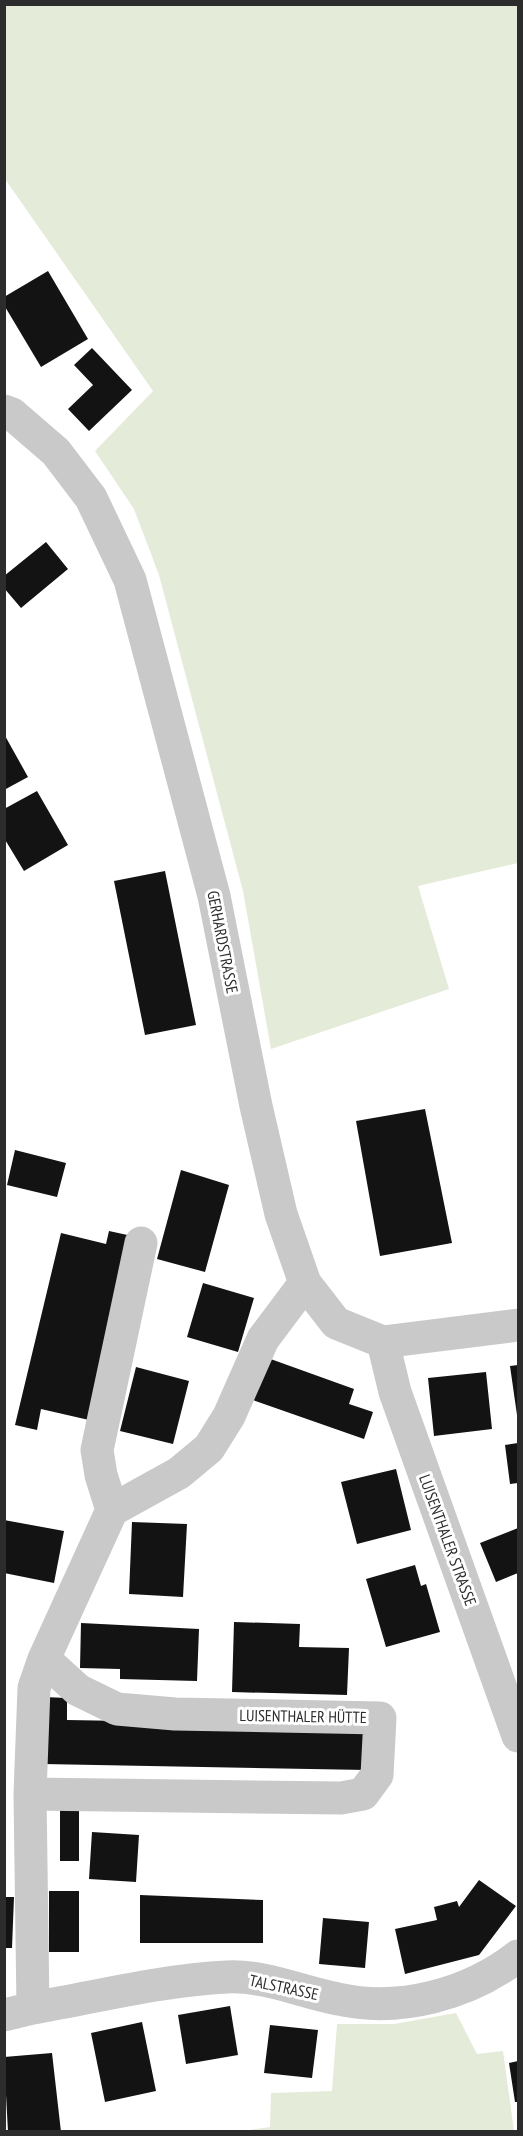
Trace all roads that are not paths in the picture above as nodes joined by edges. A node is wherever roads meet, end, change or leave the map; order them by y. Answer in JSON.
{"nodes":[{"id":1,"x":4,"y":411,"type":"edge"},
{"id":2,"x":141,"y":1243,"type":"dead end"},
{"id":3,"x":305,"y":1283,"type":"junction"},
{"id":4,"x":519,"y":1325,"type":"edge"},
{"id":5,"x":383,"y":1342,"type":"junction"},
{"id":6,"x":112,"y":1510,"type":"junction"},
{"id":7,"x":44,"y":1659,"type":"junction"},
{"id":8,"x":519,"y":1736,"type":"edge"},
{"id":9,"x":30,"y":1794,"type":"junction"},
{"id":10,"x":519,"y":1956,"type":"edge"},
{"id":11,"x":19,"y":2012,"type":"edge"}],
"edges":[{"from":1,"to":3,"type":"street","name":"GERHARDSTRASSE"},
{"from":2,"to":6,"type":"street"},
{"from":3,"to":5,"type":"street","name":"GERHARDSTRASSE"},
{"from":3,"to":6,"type":"street"},
{"from":4,"to":5,"type":"street","name":"GERHARDSTRASSE"},
{"from":5,"to":8,"type":"street","name":"LUISENTHALER STRASSE"},
{"from":6,"to":7,"type":"street"},
{"from":7,"to":9,"type":"street"},
{"from":7,"to":9,"type":"street","name":"LUISENTHALER HÜTTE"},
{"from":9,"to":11,"type":"street"},
{"from":10,"to":11,"type":"street","name":"TALSTRASSE"}]}
